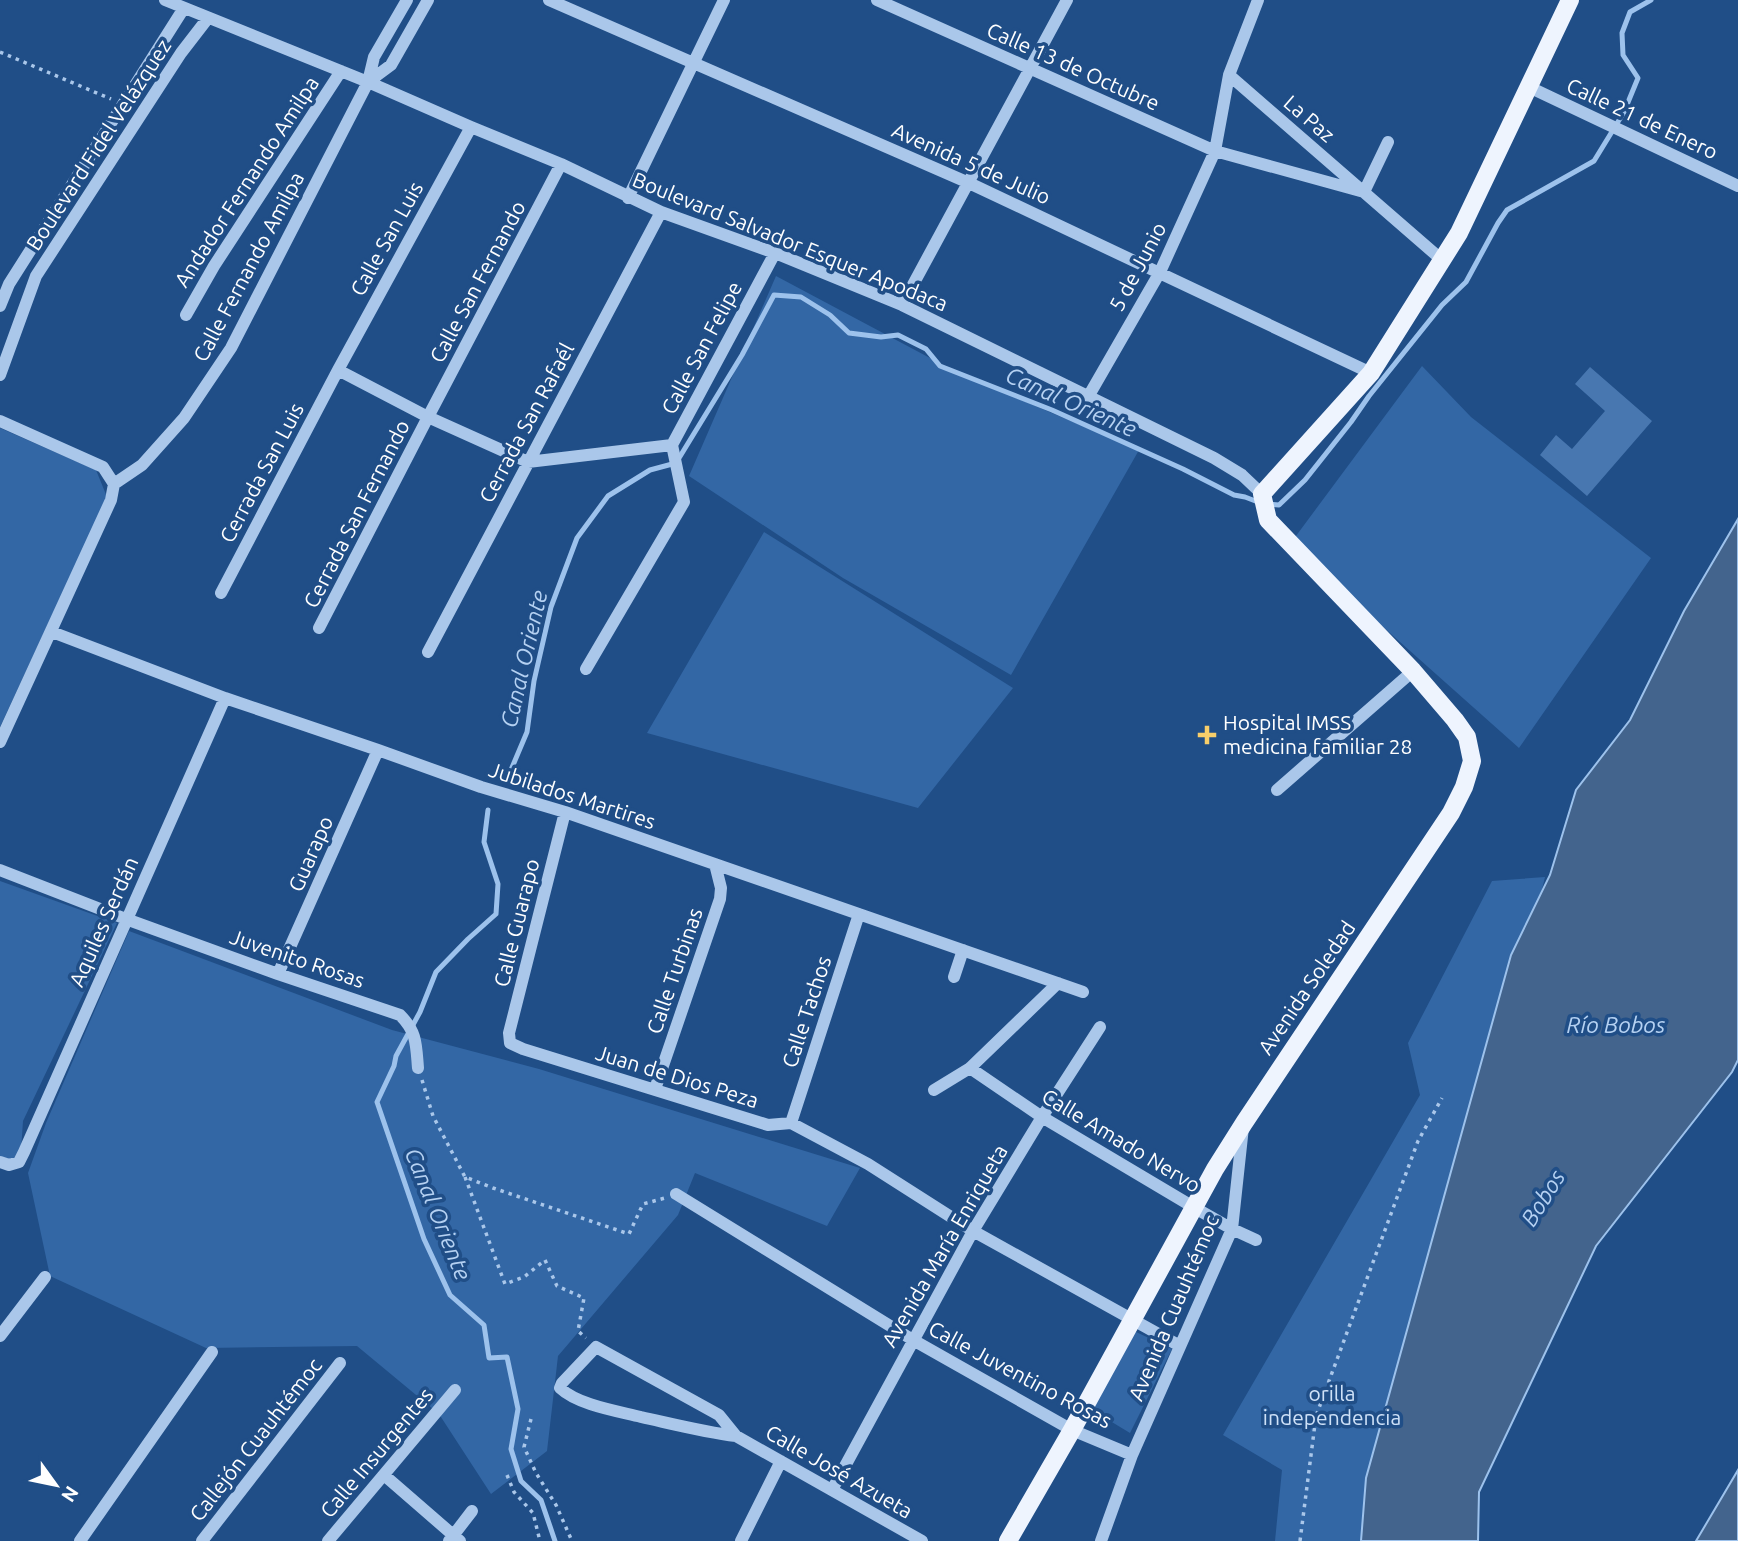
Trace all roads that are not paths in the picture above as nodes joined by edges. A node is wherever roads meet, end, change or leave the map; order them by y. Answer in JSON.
{"nodes":[{"id":1,"x":165,"y":0,"type":"edge"},
{"id":2,"x":408,"y":0,"type":"edge"},
{"id":3,"x":428,"y":0,"type":"edge"},
{"id":4,"x":550,"y":0,"type":"edge"},
{"id":5,"x":724,"y":0,"type":"edge"},
{"id":6,"x":877,"y":0,"type":"edge"},
{"id":7,"x":1067,"y":0,"type":"edge"},
{"id":8,"x":1258,"y":0,"type":"edge"},
{"id":9,"x":1570,"y":0,"type":"edge"},
{"id":10,"x":184,"y":8,"type":"junction"},
{"id":11,"x":208,"y":18,"type":"junction"},
{"id":12,"x":693,"y":63,"type":"junction"},
{"id":13,"x":1029,"y":69,"type":"junction"},
{"id":14,"x":341,"y":71,"type":"junction"},
{"id":15,"x":1229,"y":75,"type":"junction"},
{"id":16,"x":368,"y":82,"type":"junction"},
{"id":17,"x":1529,"y":87,"type":"junction"},
{"id":18,"x":471,"y":127,"type":"junction"},
{"id":19,"x":1388,"y":142,"type":"dead end"},
{"id":20,"x":1215,"y":151,"type":"junction"},
{"id":21,"x":561,"y":164,"type":"junction"},
{"id":22,"x":969,"y":183,"type":"junction"},
{"id":23,"x":1738,"y":186,"type":"edge"},
{"id":24,"x":1364,"y":192,"type":"junction"},
{"id":25,"x":628,"y":198,"type":"junction"},
{"id":26,"x":661,"y":212,"type":"junction"},
{"id":27,"x":775,"y":253,"type":"junction"},
{"id":28,"x":1442,"y":260,"type":"junction"},
{"id":29,"x":1160,"y":272,"type":"junction"},
{"id":30,"x":902,"y":305,"type":"junction"},
{"id":31,"x":0,"y":306,"type":"edge"},
{"id":32,"x":186,"y":315,"type":"dead end"},
{"id":33,"x":338,"y":370,"type":"junction"},
{"id":34,"x":1371,"y":373,"type":"junction"},
{"id":35,"x":0,"y":375,"type":"edge"},
{"id":36,"x":1088,"y":397,"type":"junction"},
{"id":37,"x":428,"y":417,"type":"junction"},
{"id":38,"x":0,"y":421,"type":"edge"},
{"id":39,"x":672,"y":445,"type":"junction"},
{"id":40,"x":528,"y":462,"type":"junction"},
{"id":41,"x":114,"y":484,"type":"junction"},
{"id":42,"x":1262,"y":494,"type":"junction"},
{"id":43,"x":221,"y":593,"type":"dead end"},
{"id":44,"x":320,"y":628,"type":"dead end"},
{"id":45,"x":52,"y":632,"type":"junction"},
{"id":46,"x":428,"y":652,"type":"dead end"},
{"id":47,"x":586,"y":669,"type":"dead end"},
{"id":48,"x":1413,"y":671,"type":"junction"},
{"id":49,"x":225,"y":698,"type":"junction"},
{"id":50,"x":0,"y":742,"type":"edge"},
{"id":51,"x":378,"y":750,"type":"junction"},
{"id":52,"x":1277,"y":790,"type":"dead end"},
{"id":53,"x":565,"y":812,"type":"junction"},
{"id":54,"x":715,"y":864,"type":"junction"},
{"id":55,"x":0,"y":870,"type":"edge"},
{"id":56,"x":859,"y":914,"type":"junction"},
{"id":57,"x":127,"y":919,"type":"junction"},
{"id":58,"x":963,"y":950,"type":"junction"},
{"id":59,"x":278,"y":974,"type":"junction"},
{"id":60,"x":954,"y":977,"type":"dead end"},
{"id":61,"x":1058,"y":983,"type":"junction"},
{"id":62,"x":1083,"y":992,"type":"dead end"},
{"id":63,"x":1100,"y":1027,"type":"dead end"},
{"id":64,"x":510,"y":1043,"type":"joint"},
{"id":65,"x":418,"y":1068,"type":"road end"},
{"id":66,"x":970,"y":1068,"type":"junction"},
{"id":67,"x":655,"y":1089,"type":"junction"},
{"id":68,"x":934,"y":1090,"type":"dead end"},
{"id":69,"x":1042,"y":1117,"type":"junction"},
{"id":70,"x":791,"y":1123,"type":"junction"},
{"id":71,"x":1244,"y":1123,"type":"junction"},
{"id":72,"x":0,"y":1162,"type":"edge"},
{"id":73,"x":677,"y":1194,"type":"road end"},
{"id":74,"x":1195,"y":1208,"type":"junction"},
{"id":75,"x":1232,"y":1229,"type":"junction"},
{"id":76,"x":973,"y":1231,"type":"junction"},
{"id":77,"x":1256,"y":1240,"type":"dead end"},
{"id":78,"x":45,"y":1277,"type":"dead end"},
{"id":79,"x":1132,"y":1319,"type":"junction"},
{"id":80,"x":0,"y":1336,"type":"edge"},
{"id":81,"x":913,"y":1340,"type":"junction"},
{"id":82,"x":1180,"y":1346,"type":"junction"},
{"id":83,"x":212,"y":1352,"type":"dead end"},
{"id":84,"x":340,"y":1363,"type":"dead end"},
{"id":85,"x":454,"y":1390,"type":"dead end"},
{"id":86,"x":1072,"y":1430,"type":"junction"},
{"id":87,"x":736,"y":1436,"type":"junction"},
{"id":88,"x":1132,"y":1455,"type":"junction"},
{"id":89,"x":781,"y":1461,"type":"junction"},
{"id":90,"x":384,"y":1475,"type":"junction"},
{"id":91,"x":832,"y":1490,"type":"junction"},
{"id":92,"x":472,"y":1511,"type":"dead end"},
{"id":93,"x":454,"y":1539,"type":"edge"},
{"id":94,"x":80,"y":1541,"type":"edge"},
{"id":95,"x":202,"y":1541,"type":"edge"},
{"id":96,"x":328,"y":1541,"type":"edge"},
{"id":97,"x":741,"y":1541,"type":"edge"},
{"id":98,"x":922,"y":1541,"type":"edge"},
{"id":99,"x":1008,"y":1541,"type":"edge"},
{"id":100,"x":1101,"y":1541,"type":"edge"}],
"edges":[{"from":1,"to":10,"type":"street","name":"Boulevard Salvador Esquer Apodaca"},
{"from":2,"to":16,"type":"street"},
{"from":3,"to":16,"type":"street"},
{"from":4,"to":12,"type":"street","name":"Avenida 5 de Julio"},
{"from":5,"to":12,"type":"street"},
{"from":6,"to":13,"type":"street","name":"Calle 13 de Octubre"},
{"from":7,"to":13,"type":"street"},
{"from":8,"to":15,"type":"street","name":"5 de Junio"},
{"from":9,"to":17,"type":"main road"},
{"from":10,"to":11,"type":"street","name":"Boulevard Salvador Esquer Apodaca"},
{"from":10,"to":31,"type":"street","name":"Boulevard Fidel Velázquez"},
{"from":11,"to":14,"type":"street","name":"Boulevard Salvador Esquer Apodaca"},
{"from":11,"to":35,"type":"street","name":"Boulevard Fidel Velázquez"},
{"from":12,"to":22,"type":"street","name":"Avenida 5 de Julio"},
{"from":12,"to":25,"type":"street"},
{"from":13,"to":20,"type":"street","name":"Calle 13 de Octubre"},
{"from":13,"to":22,"type":"street"},
{"from":14,"to":16,"type":"street","name":"Boulevard Salvador Esquer Apodaca"},
{"from":14,"to":32,"type":"street","name":"Andador Fernando Amilpa"},
{"from":15,"to":20,"type":"street","name":"5 de Junio"},
{"from":15,"to":24,"type":"street","name":"La Paz"},
{"from":16,"to":18,"type":"street","name":"Boulevard Salvador Esquer Apodaca"},
{"from":16,"to":41,"type":"street","name":"Calle Fernando Amilpa"},
{"from":17,"to":23,"type":"street","name":"Calle 21 de Enero"},
{"from":17,"to":28,"type":"main road"},
{"from":18,"to":21,"type":"street","name":"Boulevard Salvador Esquer Apodaca"},
{"from":18,"to":33,"type":"street","name":"Calle San Luis"},
{"from":19,"to":24,"type":"street"},
{"from":20,"to":24,"type":"street","name":"Calle 13 de Octubre"},
{"from":20,"to":29,"type":"street","name":"5 de Junio"},
{"from":21,"to":25,"type":"street","name":"Boulevard Salvador Esquer Apodaca"},
{"from":21,"to":37,"type":"street","name":"Calle San Fernando"},
{"from":22,"to":29,"type":"street","name":"Avenida 5 de Julio"},
{"from":22,"to":30,"type":"street"},
{"from":24,"to":28,"type":"street","name":"La Paz"},
{"from":25,"to":26,"type":"street","name":"Boulevard Salvador Esquer Apodaca"},
{"from":26,"to":27,"type":"street","name":"Boulevard Salvador Esquer Apodaca"},
{"from":26,"to":40,"type":"street","name":"Cerrada San Rafaél"},
{"from":27,"to":30,"type":"street","name":"Boulevard Salvador Esquer Apodaca"},
{"from":27,"to":39,"type":"street","name":"Calle San Felipe"},
{"from":28,"to":34,"type":"main road"},
{"from":29,"to":34,"type":"street","name":"Avenida 5 de Julio"},
{"from":29,"to":36,"type":"street","name":"5 de Junio"},
{"from":30,"to":36,"type":"street","name":"Boulevard Salvador Esquer Apodaca"},
{"from":33,"to":37,"type":"street"},
{"from":33,"to":43,"type":"street","name":"Cerrada San Luis"},
{"from":34,"to":42,"type":"main road"},
{"from":36,"to":42,"type":"street","name":"Boulevard Salvador Esquer Apodaca"},
{"from":37,"to":40,"type":"street"},
{"from":37,"to":44,"type":"street","name":"Cerrada San Fernando"},
{"from":38,"to":41,"type":"street"},
{"from":39,"to":40,"type":"street","name":"Calle San Felipe"},
{"from":39,"to":47,"type":"street"},
{"from":40,"to":46,"type":"street","name":"Cerrada San Rafaél"},
{"from":41,"to":45,"type":"street"},
{"from":42,"to":48,"type":"main road","name":"Avenida Soledad"},
{"from":45,"to":49,"type":"street","name":"Jubilados Martires"},
{"from":45,"to":50,"type":"street"},
{"from":48,"to":52,"type":"street"},
{"from":48,"to":71,"type":"main road","name":"Avenida Soledad"},
{"from":49,"to":51,"type":"street","name":"Jubilados Martires"},
{"from":49,"to":57,"type":"street","name":"Aquiles Serdán"},
{"from":51,"to":53,"type":"street","name":"Jubilados Martires"},
{"from":51,"to":59,"type":"street","name":"Guarapo"},
{"from":53,"to":54,"type":"street","name":"Jubilados Martires"},
{"from":53,"to":64,"type":"street","name":"Calle Guarapo"},
{"from":54,"to":56,"type":"street","name":"Jubilados Martires"},
{"from":54,"to":67,"type":"street","name":"Calle Turbinas"},
{"from":55,"to":57,"type":"street","name":"Juvenito Rosas"},
{"from":56,"to":58,"type":"street","name":"Jubilados Martires"},
{"from":56,"to":70,"type":"street","name":"Calle Tachos"},
{"from":57,"to":59,"type":"street","name":"Juvenito Rosas"},
{"from":57,"to":72,"type":"street","name":"Aquiles Serdán"},
{"from":58,"to":60,"type":"street"},
{"from":58,"to":61,"type":"street","name":"Jubilados Martires"},
{"from":59,"to":65,"type":"street","name":"Juvenito Rosas"},
{"from":61,"to":62,"type":"street","name":"Jubilados Martires"},
{"from":61,"to":66,"type":"street"},
{"from":63,"to":69,"type":"street","name":"Avenida María Enriqueta"},
{"from":64,"to":67,"type":"street","name":"Juan de Dios Peza"},
{"from":66,"to":68,"type":"street"},
{"from":66,"to":69,"type":"street","name":"Calle Amado Nervo"},
{"from":67,"to":70,"type":"street","name":"Juan de Dios Peza"},
{"from":69,"to":74,"type":"street","name":"Calle Amado Nervo"},
{"from":69,"to":76,"type":"street","name":"Avenida María Enriqueta"},
{"from":70,"to":76,"type":"street","name":"Juan de Dios Peza"},
{"from":71,"to":74,"type":"main road","name":"Avenida Soledad"},
{"from":71,"to":75,"type":"street","name":"Avenida Cuauhtémoc"},
{"from":73,"to":81,"type":"street","name":"Calle Juventino Rosas"},
{"from":74,"to":75,"type":"street","name":"Calle Amado Nervo"},
{"from":74,"to":79,"type":"main road","name":"Avenida Soledad"},
{"from":75,"to":77,"type":"street","name":"Calle Amado Nervo"},
{"from":75,"to":82,"type":"street","name":"Avenida Cuauhtémoc"},
{"from":76,"to":79,"type":"street","name":"Juan de Dios Peza"},
{"from":76,"to":81,"type":"street","name":"Avenida María Enriqueta"},
{"from":78,"to":80,"type":"street"},
{"from":79,"to":82,"type":"street","name":"Juan de Dios Peza"},
{"from":79,"to":86,"type":"main road","name":"Avenida Soledad"},
{"from":81,"to":86,"type":"street","name":"Calle Juventino Rosas"},
{"from":81,"to":91,"type":"street","name":"Avenida María Enriqueta"},
{"from":82,"to":88,"type":"street","name":"Avenida Cuauhtémoc"},
{"from":83,"to":94,"type":"street"},
{"from":84,"to":95,"type":"street","name":"Callejón Cuauhtémoc"},
{"from":85,"to":90,"type":"street","name":"Calle Insurgentes"},
{"from":86,"to":88,"type":"street","name":"Calle Juventino Rosas"},
{"from":86,"to":99,"type":"main road","name":"Avenida Soledad"},
{"from":87,"to":87,"type":"street","name":"Calle José Azueta"},
{"from":87,"to":89,"type":"street","name":"Calle José Azueta"},
{"from":88,"to":100,"type":"street","name":"Avenida Cuauhtémoc"},
{"from":89,"to":91,"type":"street","name":"Calle José Azueta"},
{"from":89,"to":97,"type":"street"},
{"from":90,"to":93,"type":"street"},
{"from":90,"to":96,"type":"street","name":"Calle Insurgentes"},
{"from":91,"to":98,"type":"street","name":"Calle José Azueta"},
{"from":92,"to":93,"type":"street"}]}
